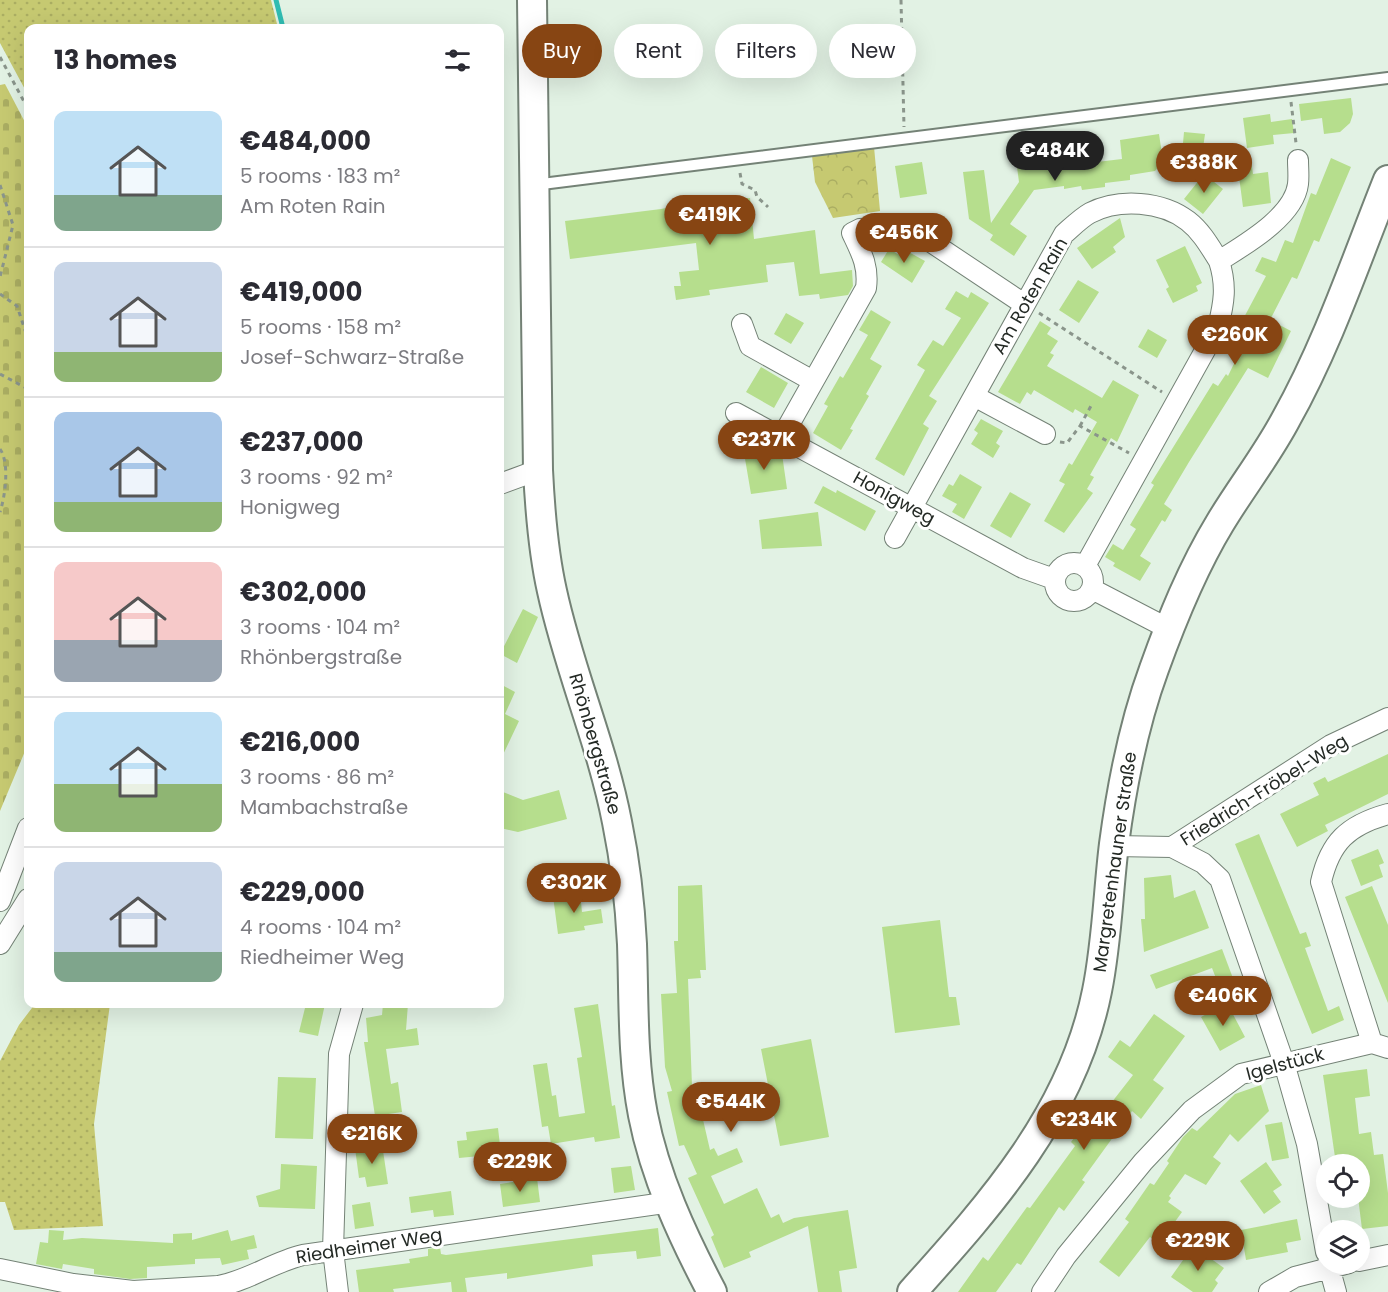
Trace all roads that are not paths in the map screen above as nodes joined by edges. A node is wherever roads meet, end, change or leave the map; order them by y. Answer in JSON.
{"nodes":[{"id":1,"x":532,"y":0,"type":"edge"},
{"id":2,"x":1388,"y":78,"type":"edge"},
{"id":3,"x":1298,"y":160,"type":"road end"},
{"id":4,"x":1388,"y":180,"type":"edge"},
{"id":5,"x":534,"y":185,"type":"junction"},
{"id":6,"x":1219,"y":261,"type":"junction"},
{"id":7,"x":1024,"y":304,"type":"junction"},
{"id":8,"x":742,"y":324,"type":"dead end"},
{"id":9,"x":813,"y":381,"type":"junction"},
{"id":10,"x":974,"y":396,"type":"junction"},
{"id":11,"x":736,"y":414,"type":"dead end"},
{"id":12,"x":1045,"y":434,"type":"road end"},
{"id":13,"x":782,"y":437,"type":"junction"},
{"id":14,"x":538,"y":470,"type":"junction"},
{"id":15,"x":504,"y":483,"type":"edge"},
{"id":16,"x":911,"y":508,"type":"junction"},
{"id":17,"x":895,"y":538,"type":"dead end"},
{"id":18,"x":1085,"y":566,"type":"junction"},
{"id":19,"x":1054,"y":579,"type":"junction"},
{"id":20,"x":1092,"y":589,"type":"junction"},
{"id":21,"x":1169,"y":629,"type":"junction"},
{"id":22,"x":1388,"y":718,"type":"edge"},
{"id":23,"x":1388,"y":814,"type":"edge"},
{"id":24,"x":24,"y":838,"type":"edge"},
{"id":25,"x":1114,"y":846,"type":"junction"},
{"id":26,"x":1172,"y":847,"type":"junction"},
{"id":27,"x":0,"y":901,"type":"edge"},
{"id":28,"x":24,"y":905,"type":"edge"},
{"id":29,"x":0,"y":942,"type":"edge"},
{"id":30,"x":352,"y":1008,"type":"edge"},
{"id":31,"x":1380,"y":1045,"type":"edge"},
{"id":32,"x":1284,"y":1063,"type":"junction"},
{"id":33,"x":671,"y":1202,"type":"junction"},
{"id":34,"x":1321,"y":1220,"type":"edge"},
{"id":35,"x":333,"y":1250,"type":"junction"},
{"id":36,"x":1388,"y":1255,"type":"edge"},
{"id":37,"x":1370,"y":1259,"type":"edge"},
{"id":38,"x":1316,"y":1267,"type":"edge"},
{"id":39,"x":0,"y":1269,"type":"edge"},
{"id":40,"x":1331,"y":1274,"type":"edge"},
{"id":41,"x":338,"y":1292,"type":"edge"},
{"id":42,"x":712,"y":1292,"type":"edge"},
{"id":43,"x":912,"y":1292,"type":"edge"},
{"id":44,"x":1042,"y":1292,"type":"edge"},
{"id":45,"x":1269,"y":1292,"type":"edge"},
{"id":46,"x":1336,"y":1292,"type":"edge"}],
"edges":[{"from":1,"to":5,"type":"street","name":"Rhönbergstraße"},
{"from":2,"to":5,"type":"lane"},
{"from":3,"to":6,"type":"street"},
{"from":4,"to":21,"type":"street","name":"Margretenhauner Straße"},
{"from":5,"to":14,"type":"street","name":"Rhönbergstraße"},
{"from":6,"to":7,"type":"street","name":"Am Roten Rain"},
{"from":6,"to":18,"type":"street","name":"Am Roten Rain"},
{"from":7,"to":9,"type":"street"},
{"from":7,"to":10,"type":"street","name":"Am Roten Rain"},
{"from":8,"to":9,"type":"street"},
{"from":9,"to":13,"type":"street"},
{"from":10,"to":12,"type":"street"},
{"from":10,"to":16,"type":"street","name":"Am Roten Rain"},
{"from":11,"to":13,"type":"street","name":"Honigweg"},
{"from":13,"to":16,"type":"street","name":"Honigweg"},
{"from":14,"to":15,"type":"street"},
{"from":14,"to":33,"type":"street","name":"Rhönbergstraße"},
{"from":16,"to":17,"type":"street","name":"Am Roten Rain"},
{"from":16,"to":19,"type":"street","name":"Honigweg"},
{"from":18,"to":19,"type":"street"},
{"from":18,"to":20,"type":"street"},
{"from":19,"to":20,"type":"street"},
{"from":20,"to":21,"type":"street"},
{"from":21,"to":25,"type":"street","name":"Margretenhauner Straße"},
{"from":22,"to":26,"type":"street","name":"Friedrich-Fröbel-Weg"},
{"from":23,"to":31,"type":"street","name":"Igelstück"},
{"from":24,"to":27,"type":"street"},
{"from":25,"to":26,"type":"street"},
{"from":25,"to":43,"type":"street","name":"Margretenhauner Straße"},
{"from":26,"to":32,"type":"street"},
{"from":28,"to":29,"type":"street"},
{"from":30,"to":35,"type":"street"},
{"from":31,"to":32,"type":"street","name":"Igelstück"},
{"from":32,"to":34,"type":"street"},
{"from":32,"to":44,"type":"street","name":"Igelstück"},
{"from":33,"to":35,"type":"street","name":"Riedheimer Weg"},
{"from":33,"to":42,"type":"street","name":"Rhönbergstraße"},
{"from":35,"to":39,"type":"street","name":"Riedheimer Weg"},
{"from":35,"to":41,"type":"street"},
{"from":36,"to":37,"type":"street"},
{"from":38,"to":45,"type":"street"},
{"from":40,"to":46,"type":"street"}]}
